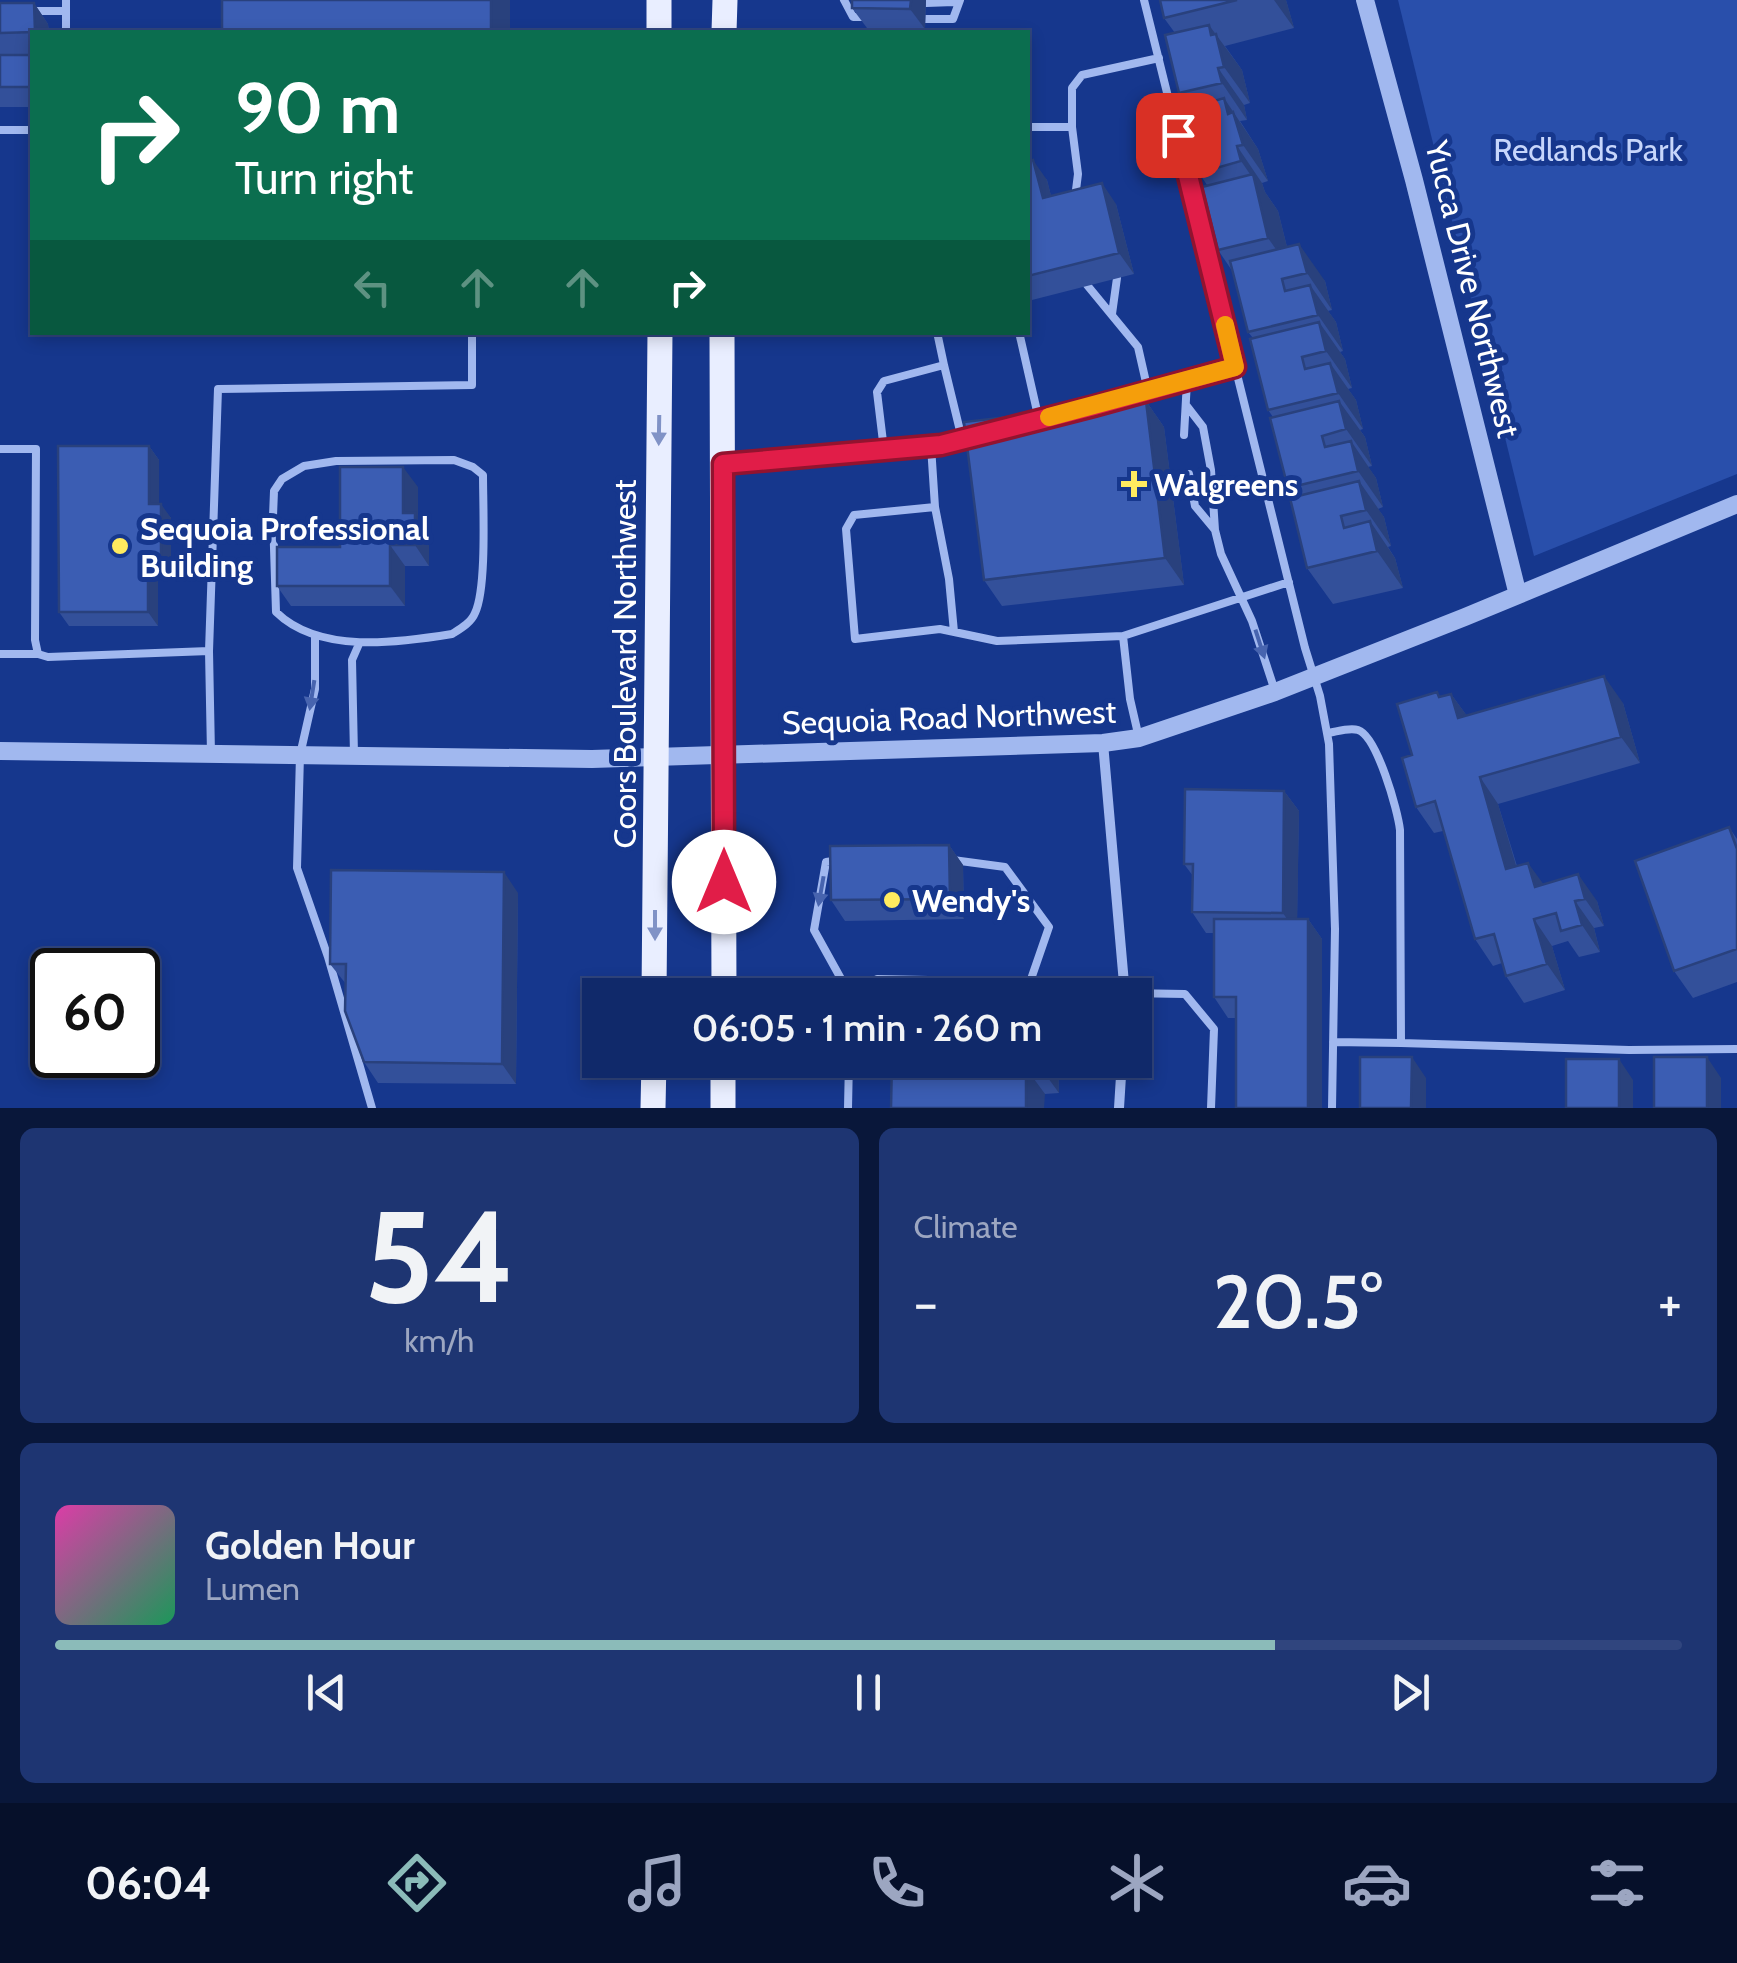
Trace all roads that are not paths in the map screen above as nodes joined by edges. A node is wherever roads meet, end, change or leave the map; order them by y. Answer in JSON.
{"nodes":[{"id":1,"x":66,"y":0,"type":"edge"},
{"id":2,"x":659,"y":0,"type":"edge"},
{"id":3,"x":725,"y":0,"type":"edge"},
{"id":4,"x":958,"y":0,"type":"edge"},
{"id":5,"x":1144,"y":0,"type":"edge"},
{"id":6,"x":1365,"y":0,"type":"edge"},
{"id":7,"x":850,"y":1,"type":"edge"},
{"id":8,"x":926,"y":3,"type":"dead end"},
{"id":9,"x":16,"y":11,"type":"edge"},
{"id":10,"x":66,"y":11,"type":"junction"},
{"id":11,"x":867,"y":17,"type":"edge"},
{"id":12,"x":925,"y":18,"type":"dead end"},
{"id":13,"x":66,"y":30,"type":"edge"},
{"id":14,"x":659,"y":30,"type":"edge"},
{"id":15,"x":724,"y":30,"type":"edge"},
{"id":16,"x":1158,"y":58,"type":"junction"},
{"id":17,"x":1030,"y":127,"type":"edge"},
{"id":18,"x":1072,"y":128,"type":"junction"},
{"id":19,"x":0,"y":130,"type":"edge"},
{"id":20,"x":30,"y":130,"type":"edge"},
{"id":21,"x":1078,"y":174,"type":"junction"},
{"id":22,"x":1086,"y":185,"type":"edge"},
{"id":23,"x":1074,"y":202,"type":"edge"},
{"id":24,"x":1117,"y":278,"type":"edge"},
{"id":25,"x":1087,"y":285,"type":"edge"},
{"id":26,"x":1112,"y":314,"type":"junction"},
{"id":27,"x":472,"y":335,"type":"edge"},
{"id":28,"x":660,"y":335,"type":"edge"},
{"id":29,"x":722,"y":335,"type":"edge"},
{"id":30,"x":939,"y":335,"type":"edge"},
{"id":31,"x":1019,"y":335,"type":"edge"},
{"id":32,"x":944,"y":365,"type":"junction"},
{"id":33,"x":1235,"y":367,"type":"junction"},
{"id":34,"x":1187,"y":381,"type":"junction"},
{"id":35,"x":1148,"y":391,"type":"junction"},
{"id":36,"x":1186,"y":405,"type":"junction"},
{"id":37,"x":1076,"y":410,"type":"edge"},
{"id":38,"x":1058,"y":415,"type":"edge"},
{"id":39,"x":1039,"y":420,"type":"junction"},
{"id":40,"x":1020,"y":424,"type":"edge"},
{"id":41,"x":981,"y":434,"type":"edge"},
{"id":42,"x":1184,"y":435,"type":"dead end"},
{"id":43,"x":962,"y":439,"type":"junction"},
{"id":44,"x":931,"y":446,"type":"junction"},
{"id":45,"x":0,"y":449,"type":"edge"},
{"id":46,"x":884,"y":450,"type":"junction"},
{"id":47,"x":723,"y":464,"type":"junction"},
{"id":48,"x":1189,"y":474,"type":"dead end"},
{"id":49,"x":1737,"y":504,"type":"edge"},
{"id":50,"x":934,"y":508,"type":"junction"},
{"id":51,"x":1215,"y":530,"type":"junction"},
{"id":52,"x":1289,"y":582,"type":"junction"},
{"id":53,"x":1518,"y":595,"type":"junction"},
{"id":54,"x":1242,"y":597,"type":"junction"},
{"id":55,"x":954,"y":632,"type":"junction"},
{"id":56,"x":315,"y":635,"type":"junction"},
{"id":57,"x":1123,"y":636,"type":"junction"},
{"id":58,"x":359,"y":644,"type":"junction"},
{"id":59,"x":209,"y":651,"type":"junction"},
{"id":60,"x":0,"y":654,"type":"edge"},
{"id":61,"x":38,"y":654,"type":"junction"},
{"id":62,"x":1313,"y":678,"type":"junction"},
{"id":63,"x":1275,"y":692,"type":"junction"},
{"id":64,"x":1327,"y":734,"type":"junction"},
{"id":65,"x":1139,"y":738,"type":"junction"},
{"id":66,"x":1103,"y":743,"type":"junction"},
{"id":67,"x":0,"y":751,"type":"edge"},
{"id":68,"x":211,"y":754,"type":"junction"},
{"id":69,"x":300,"y":754,"type":"junction"},
{"id":70,"x":354,"y":755,"type":"junction"},
{"id":71,"x":724,"y":756,"type":"junction"},
{"id":72,"x":657,"y":758,"type":"junction"},
{"id":73,"x":844,"y":860,"type":"edge"},
{"id":74,"x":951,"y":860,"type":"edge"},
{"id":75,"x":654,"y":978,"type":"edge"},
{"id":76,"x":724,"y":978,"type":"edge"},
{"id":77,"x":841,"y":978,"type":"edge"},
{"id":78,"x":1031,"y":978,"type":"edge"},
{"id":79,"x":1125,"y":978,"type":"edge"},
{"id":80,"x":1152,"y":994,"type":"edge"},
{"id":81,"x":1333,"y":1042,"type":"junction"},
{"id":82,"x":1402,"y":1043,"type":"junction"},
{"id":83,"x":1737,"y":1050,"type":"edge"},
{"id":84,"x":654,"y":1078,"type":"edge"},
{"id":85,"x":723,"y":1078,"type":"edge"},
{"id":86,"x":849,"y":1078,"type":"edge"},
{"id":87,"x":1121,"y":1078,"type":"edge"},
{"id":88,"x":372,"y":1108,"type":"edge"},
{"id":89,"x":653,"y":1108,"type":"edge"},
{"id":90,"x":723,"y":1108,"type":"edge"},
{"id":91,"x":848,"y":1108,"type":"edge"},
{"id":92,"x":1119,"y":1108,"type":"edge"},
{"id":93,"x":1211,"y":1108,"type":"edge"},
{"id":94,"x":1332,"y":1108,"type":"edge"}],
"edges":[{"from":1,"to":10,"type":"lane"},
{"from":2,"to":14,"type":"main road"},
{"from":3,"to":15,"type":"main road"},
{"from":4,"to":8,"type":"lane"},
{"from":4,"to":12,"type":"lane"},
{"from":5,"to":16,"type":"lane"},
{"from":6,"to":53,"type":"street","name":"Yucca Drive Northwest"},
{"from":7,"to":11,"type":"lane"},
{"from":9,"to":10,"type":"lane"},
{"from":10,"to":13,"type":"lane"},
{"from":16,"to":18,"type":"lane"},
{"from":16,"to":33,"type":"lane"},
{"from":17,"to":18,"type":"lane"},
{"from":18,"to":21,"type":"lane"},
{"from":19,"to":20,"type":"lane"},
{"from":21,"to":22,"type":"lane"},
{"from":21,"to":23,"type":"lane"},
{"from":24,"to":26,"type":"lane"},
{"from":25,"to":26,"type":"lane"},
{"from":26,"to":35,"type":"lane"},
{"from":27,"to":59,"type":"lane"},
{"from":28,"to":72,"type":"main road","name":"Coors Boulevard Northwest","one_way":true},
{"from":29,"to":47,"type":"main road"},
{"from":30,"to":32,"type":"lane"},
{"from":31,"to":39,"type":"lane"},
{"from":32,"to":43,"type":"lane"},
{"from":32,"to":46,"type":"lane"},
{"from":33,"to":34,"type":"lane"},
{"from":33,"to":52,"type":"lane"},
{"from":34,"to":35,"type":"lane"},
{"from":34,"to":36,"type":"lane"},
{"from":35,"to":37,"type":"lane"},
{"from":36,"to":42,"type":"lane"},
{"from":36,"to":51,"type":"lane"},
{"from":38,"to":39,"type":"lane"},
{"from":39,"to":40,"type":"lane"},
{"from":41,"to":43,"type":"lane"},
{"from":43,"to":44,"type":"lane"},
{"from":44,"to":46,"type":"lane"},
{"from":44,"to":50,"type":"lane"},
{"from":45,"to":61,"type":"lane"},
{"from":46,"to":47,"type":"lane"},
{"from":47,"to":71,"type":"main road"},
{"from":48,"to":51,"type":"lane"},
{"from":49,"to":53,"type":"street","name":"Sequoia Road Northwest"},
{"from":50,"to":55,"type":"lane"},
{"from":50,"to":55,"type":"lane"},
{"from":51,"to":54,"type":"lane"},
{"from":52,"to":54,"type":"lane"},
{"from":52,"to":62,"type":"lane"},
{"from":53,"to":62,"type":"street","name":"Sequoia Road Northwest"},
{"from":54,"to":57,"type":"lane"},
{"from":54,"to":63,"type":"lane","one_way":true},
{"from":55,"to":57,"type":"lane"},
{"from":56,"to":58,"type":"lane"},
{"from":56,"to":58,"type":"lane"},
{"from":56,"to":69,"type":"lane","one_way":true},
{"from":57,"to":65,"type":"lane"},
{"from":58,"to":70,"type":"lane"},
{"from":59,"to":61,"type":"lane"},
{"from":59,"to":68,"type":"lane"},
{"from":60,"to":61,"type":"lane"},
{"from":62,"to":63,"type":"street","name":"Sequoia Road Northwest"},
{"from":62,"to":64,"type":"lane"},
{"from":63,"to":65,"type":"street","name":"Sequoia Road Northwest"},
{"from":64,"to":81,"type":"lane"},
{"from":64,"to":82,"type":"lane"},
{"from":65,"to":66,"type":"street","name":"Sequoia Road Northwest"},
{"from":66,"to":71,"type":"street","name":"Sequoia Road Northwest"},
{"from":66,"to":79,"type":"street"},
{"from":67,"to":68,"type":"street","name":"Sequoia Road Northwest"},
{"from":68,"to":69,"type":"street","name":"Sequoia Road Northwest"},
{"from":69,"to":70,"type":"street","name":"Sequoia Road Northwest"},
{"from":69,"to":88,"type":"lane"},
{"from":70,"to":72,"type":"street","name":"Sequoia Road Northwest"},
{"from":71,"to":72,"type":"street","name":"Sequoia Road Northwest"},
{"from":71,"to":76,"type":"main road"},
{"from":72,"to":75,"type":"main road","name":"Coors Boulevard Northwest","one_way":true},
{"from":73,"to":77,"type":"lane","one_way":true},
{"from":74,"to":78,"type":"lane"},
{"from":80,"to":93,"type":"lane"},
{"from":81,"to":82,"type":"lane"},
{"from":81,"to":94,"type":"lane"},
{"from":82,"to":83,"type":"lane"},
{"from":84,"to":89,"type":"main road"},
{"from":85,"to":90,"type":"main road"},
{"from":86,"to":91,"type":"lane"},
{"from":87,"to":92,"type":"street"}]}
